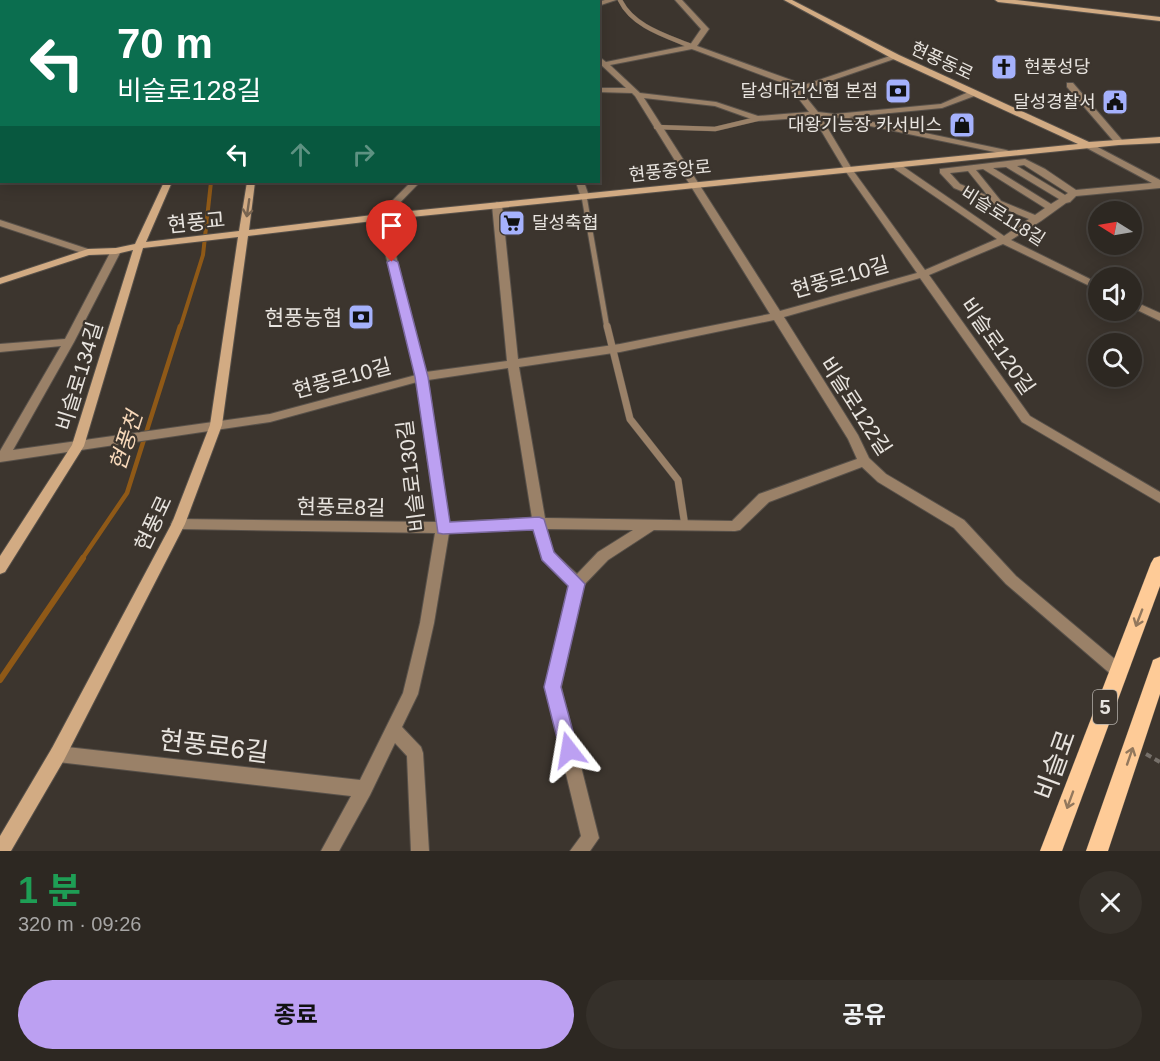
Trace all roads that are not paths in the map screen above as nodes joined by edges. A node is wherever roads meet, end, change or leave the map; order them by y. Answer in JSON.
{"nodes":[{"id":1,"x":620,"y":0,"type":"edge"},
{"id":2,"x":678,"y":0,"type":"edge"},
{"id":3,"x":787,"y":0,"type":"edge"},
{"id":4,"x":998,"y":0,"type":"edge"},
{"id":5,"x":1160,"y":19,"type":"edge"},
{"id":6,"x":693,"y":46,"type":"junction"},
{"id":7,"x":896,"y":57,"type":"junction"},
{"id":8,"x":600,"y":60,"type":"edge"},
{"id":9,"x":606,"y":64,"type":"junction"},
{"id":10,"x":1070,"y":85,"type":"dead end"},
{"id":11,"x":600,"y":90,"type":"edge"},
{"id":12,"x":796,"y":90,"type":"junction"},
{"id":13,"x":636,"y":93,"type":"junction"},
{"id":14,"x":974,"y":93,"type":"junction"},
{"id":15,"x":815,"y":114,"type":"junction"},
{"id":16,"x":835,"y":116,"type":"junction"},
{"id":17,"x":757,"y":119,"type":"junction"},
{"id":18,"x":656,"y":127,"type":"junction"},
{"id":19,"x":1160,"y":140,"type":"edge"},
{"id":20,"x":1119,"y":142,"type":"junction"},
{"id":21,"x":1088,"y":145,"type":"junction"},
{"id":22,"x":1006,"y":153,"type":"junction"},
{"id":23,"x":895,"y":165,"type":"junction"},
{"id":24,"x":984,"y":166,"type":"junction"},
{"id":25,"x":970,"y":168,"type":"junction"},
{"id":26,"x":848,"y":169,"type":"junction"},
{"id":27,"x":168,"y":183,"type":"edge"},
{"id":28,"x":251,"y":183,"type":"edge"},
{"id":29,"x":415,"y":183,"type":"edge"},
{"id":30,"x":580,"y":183,"type":"edge"},
{"id":31,"x":1160,"y":184,"type":"edge"},
{"id":32,"x":696,"y":185,"type":"junction"},
{"id":33,"x":584,"y":196,"type":"junction"},
{"id":34,"x":1070,"y":197,"type":"junction"},
{"id":35,"x":1000,"y":204,"type":"junction"},
{"id":36,"x":497,"y":205,"type":"junction"},
{"id":37,"x":1052,"y":209,"type":"junction"},
{"id":38,"x":381,"y":217,"type":"junction"},
{"id":39,"x":1038,"y":219,"type":"junction"},
{"id":40,"x":0,"y":223,"type":"edge"},
{"id":41,"x":244,"y":235,"type":"junction"},
{"id":42,"x":1004,"y":240,"type":"junction"},
{"id":43,"x":139,"y":246,"type":"junction"},
{"id":44,"x":116,"y":251,"type":"junction"},
{"id":45,"x":88,"y":252,"type":"junction"},
{"id":46,"x":923,"y":274,"type":"junction"},
{"id":47,"x":0,"y":281,"type":"edge"},
{"id":48,"x":1088,"y":282,"type":"edge"},
{"id":49,"x":1142,"y":308,"type":"edge"},
{"id":50,"x":776,"y":316,"type":"junction"},
{"id":51,"x":1160,"y":317,"type":"edge"},
{"id":52,"x":69,"y":342,"type":"junction"},
{"id":53,"x":0,"y":348,"type":"edge"},
{"id":54,"x":611,"y":350,"type":"junction"},
{"id":55,"x":513,"y":364,"type":"junction"},
{"id":56,"x":422,"y":377,"type":"junction"},
{"id":57,"x":216,"y":425,"type":"junction"},
{"id":58,"x":78,"y":446,"type":"junction"},
{"id":59,"x":2,"y":456,"type":"edge"},
{"id":60,"x":864,"y":461,"type":"junction"},
{"id":61,"x":1160,"y":498,"type":"edge"},
{"id":62,"x":539,"y":523,"type":"junction"},
{"id":63,"x":178,"y":524,"type":"junction"},
{"id":64,"x":650,"y":526,"type":"junction"},
{"id":65,"x":685,"y":526,"type":"junction"},
{"id":66,"x":443,"y":528,"type":"junction"},
{"id":67,"x":1160,"y":563,"type":"edge"},
{"id":68,"x":0,"y":568,"type":"edge"},
{"id":69,"x":577,"y":584,"type":"junction"},
{"id":70,"x":1160,"y":666,"type":"edge"},
{"id":71,"x":1118,"y":671,"type":"junction"},
{"id":72,"x":393,"y":729,"type":"junction"},
{"id":73,"x":58,"y":754,"type":"junction"},
{"id":74,"x":364,"y":789,"type":"junction"},
{"id":75,"x":1,"y":851,"type":"edge"},
{"id":76,"x":330,"y":851,"type":"edge"},
{"id":77,"x":420,"y":851,"type":"edge"},
{"id":78,"x":579,"y":851,"type":"edge"},
{"id":79,"x":1051,"y":851,"type":"edge"},
{"id":80,"x":1097,"y":851,"type":"edge"}],
"edges":[{"from":1,"to":6,"type":"lane"},
{"from":2,"to":6,"type":"street"},
{"from":3,"to":7,"type":"street","name":"현풍동로"},
{"from":4,"to":5,"type":"street"},
{"from":6,"to":9,"type":"street"},
{"from":6,"to":12,"type":"street"},
{"from":7,"to":12,"type":"street"},
{"from":7,"to":14,"type":"street","name":"현풍동로"},
{"from":8,"to":9,"type":"street","name":"비슬로122길"},
{"from":9,"to":13,"type":"street","name":"비슬로122길"},
{"from":10,"to":20,"type":"street"},
{"from":11,"to":13,"type":"street"},
{"from":12,"to":15,"type":"street"},
{"from":13,"to":17,"type":"street"},
{"from":13,"to":18,"type":"street","name":"비슬로122길"},
{"from":14,"to":16,"type":"street"},
{"from":14,"to":21,"type":"street","name":"현풍동로"},
{"from":15,"to":16,"type":"street"},
{"from":15,"to":17,"type":"street"},
{"from":15,"to":26,"type":"street"},
{"from":16,"to":22,"type":"street"},
{"from":17,"to":18,"type":"lane"},
{"from":18,"to":32,"type":"street","name":"비슬로122길"},
{"from":19,"to":20,"type":"street","name":"현풍중앙로"},
{"from":20,"to":21,"type":"street","name":"현풍중앙로"},
{"from":21,"to":22,"type":"street","name":"현풍중앙로"},
{"from":21,"to":31,"type":"street"},
{"from":22,"to":23,"type":"street","name":"현풍중앙로"},
{"from":23,"to":26,"type":"street","name":"현풍중앙로"},
{"from":23,"to":42,"type":"street","name":"비슬로118길"},
{"from":24,"to":25,"type":"street"},
{"from":24,"to":34,"type":"street"},
{"from":24,"to":37,"type":"street"},
{"from":25,"to":35,"type":"street"},
{"from":25,"to":35,"type":"street"},
{"from":26,"to":32,"type":"street","name":"현풍중앙로"},
{"from":26,"to":46,"type":"street","name":"비슬로120길"},
{"from":27,"to":43,"type":"street","name":"비슬로134길"},
{"from":28,"to":41,"type":"street","name":"현풍로","one_way":true},
{"from":29,"to":38,"type":"street"},
{"from":30,"to":33,"type":"street"},
{"from":31,"to":34,"type":"street","name":"현풍로10길"},
{"from":32,"to":33,"type":"street","name":"현풍중앙로"},
{"from":32,"to":50,"type":"street","name":"비슬로122길"},
{"from":33,"to":36,"type":"street","name":"현풍중앙로"},
{"from":33,"to":54,"type":"lane"},
{"from":34,"to":37,"type":"street","name":"현풍로10길"},
{"from":35,"to":39,"type":"street"},
{"from":36,"to":38,"type":"street","name":"현풍중앙로"},
{"from":36,"to":55,"type":"street"},
{"from":37,"to":39,"type":"street","name":"현풍로10길"},
{"from":38,"to":41,"type":"street","name":"현풍중앙로"},
{"from":38,"to":56,"type":"street","name":"비슬로130길"},
{"from":39,"to":42,"type":"street","name":"현풍로10길"},
{"from":40,"to":45,"type":"street"},
{"from":41,"to":43,"type":"street","name":"현풍교"},
{"from":41,"to":57,"type":"street","name":"현풍로"},
{"from":42,"to":46,"type":"street","name":"현풍로10길"},
{"from":42,"to":48,"type":"street","name":"비슬로118길"},
{"from":43,"to":44,"type":"street"},
{"from":43,"to":58,"type":"street","name":"비슬로134길"},
{"from":44,"to":45,"type":"street"},
{"from":44,"to":52,"type":"street"},
{"from":45,"to":47,"type":"street"},
{"from":46,"to":50,"type":"street","name":"현풍로10길"},
{"from":46,"to":61,"type":"street","name":"비슬로120길"},
{"from":49,"to":51,"type":"street"},
{"from":50,"to":54,"type":"street","name":"현풍로10길"},
{"from":50,"to":60,"type":"street","name":"비슬로122길"},
{"from":52,"to":53,"type":"street"},
{"from":52,"to":59,"type":"street"},
{"from":54,"to":55,"type":"street","name":"현풍로10길"},
{"from":54,"to":65,"type":"lane"},
{"from":55,"to":56,"type":"street","name":"현풍로10길"},
{"from":55,"to":62,"type":"street"},
{"from":56,"to":57,"type":"street","name":"현풍로10길"},
{"from":56,"to":66,"type":"street","name":"비슬로130길"},
{"from":57,"to":58,"type":"street","name":"현풍로10길"},
{"from":57,"to":63,"type":"street","name":"현풍로"},
{"from":58,"to":59,"type":"street","name":"현풍로10길"},
{"from":58,"to":68,"type":"street","name":"비슬로134길"},
{"from":60,"to":65,"type":"street","name":"현풍로8길"},
{"from":60,"to":71,"type":"street","name":"비슬로122길"},
{"from":62,"to":64,"type":"street","name":"현풍로8길"},
{"from":62,"to":66,"type":"street","name":"현풍로8길"},
{"from":62,"to":69,"type":"street"},
{"from":63,"to":66,"type":"street","name":"현풍로8길"},
{"from":63,"to":73,"type":"street","name":"현풍로"},
{"from":64,"to":65,"type":"street","name":"현풍로8길"},
{"from":64,"to":69,"type":"street"},
{"from":66,"to":72,"type":"street","name":"비슬로130길"},
{"from":67,"to":71,"type":"main road","name":"비슬로","number":"5","one_way":true},
{"from":69,"to":78,"type":"street"},
{"from":80,"to":70,"type":"main road","number":"5","one_way":true},
{"from":71,"to":79,"type":"main road","name":"비슬로","number":"5","one_way":true},
{"from":72,"to":74,"type":"street","name":"비슬로130길"},
{"from":72,"to":77,"type":"street"},
{"from":73,"to":74,"type":"street","name":"현풍로6길"},
{"from":73,"to":75,"type":"street","name":"현풍로"},
{"from":74,"to":76,"type":"street","name":"비슬로130길"}]}
